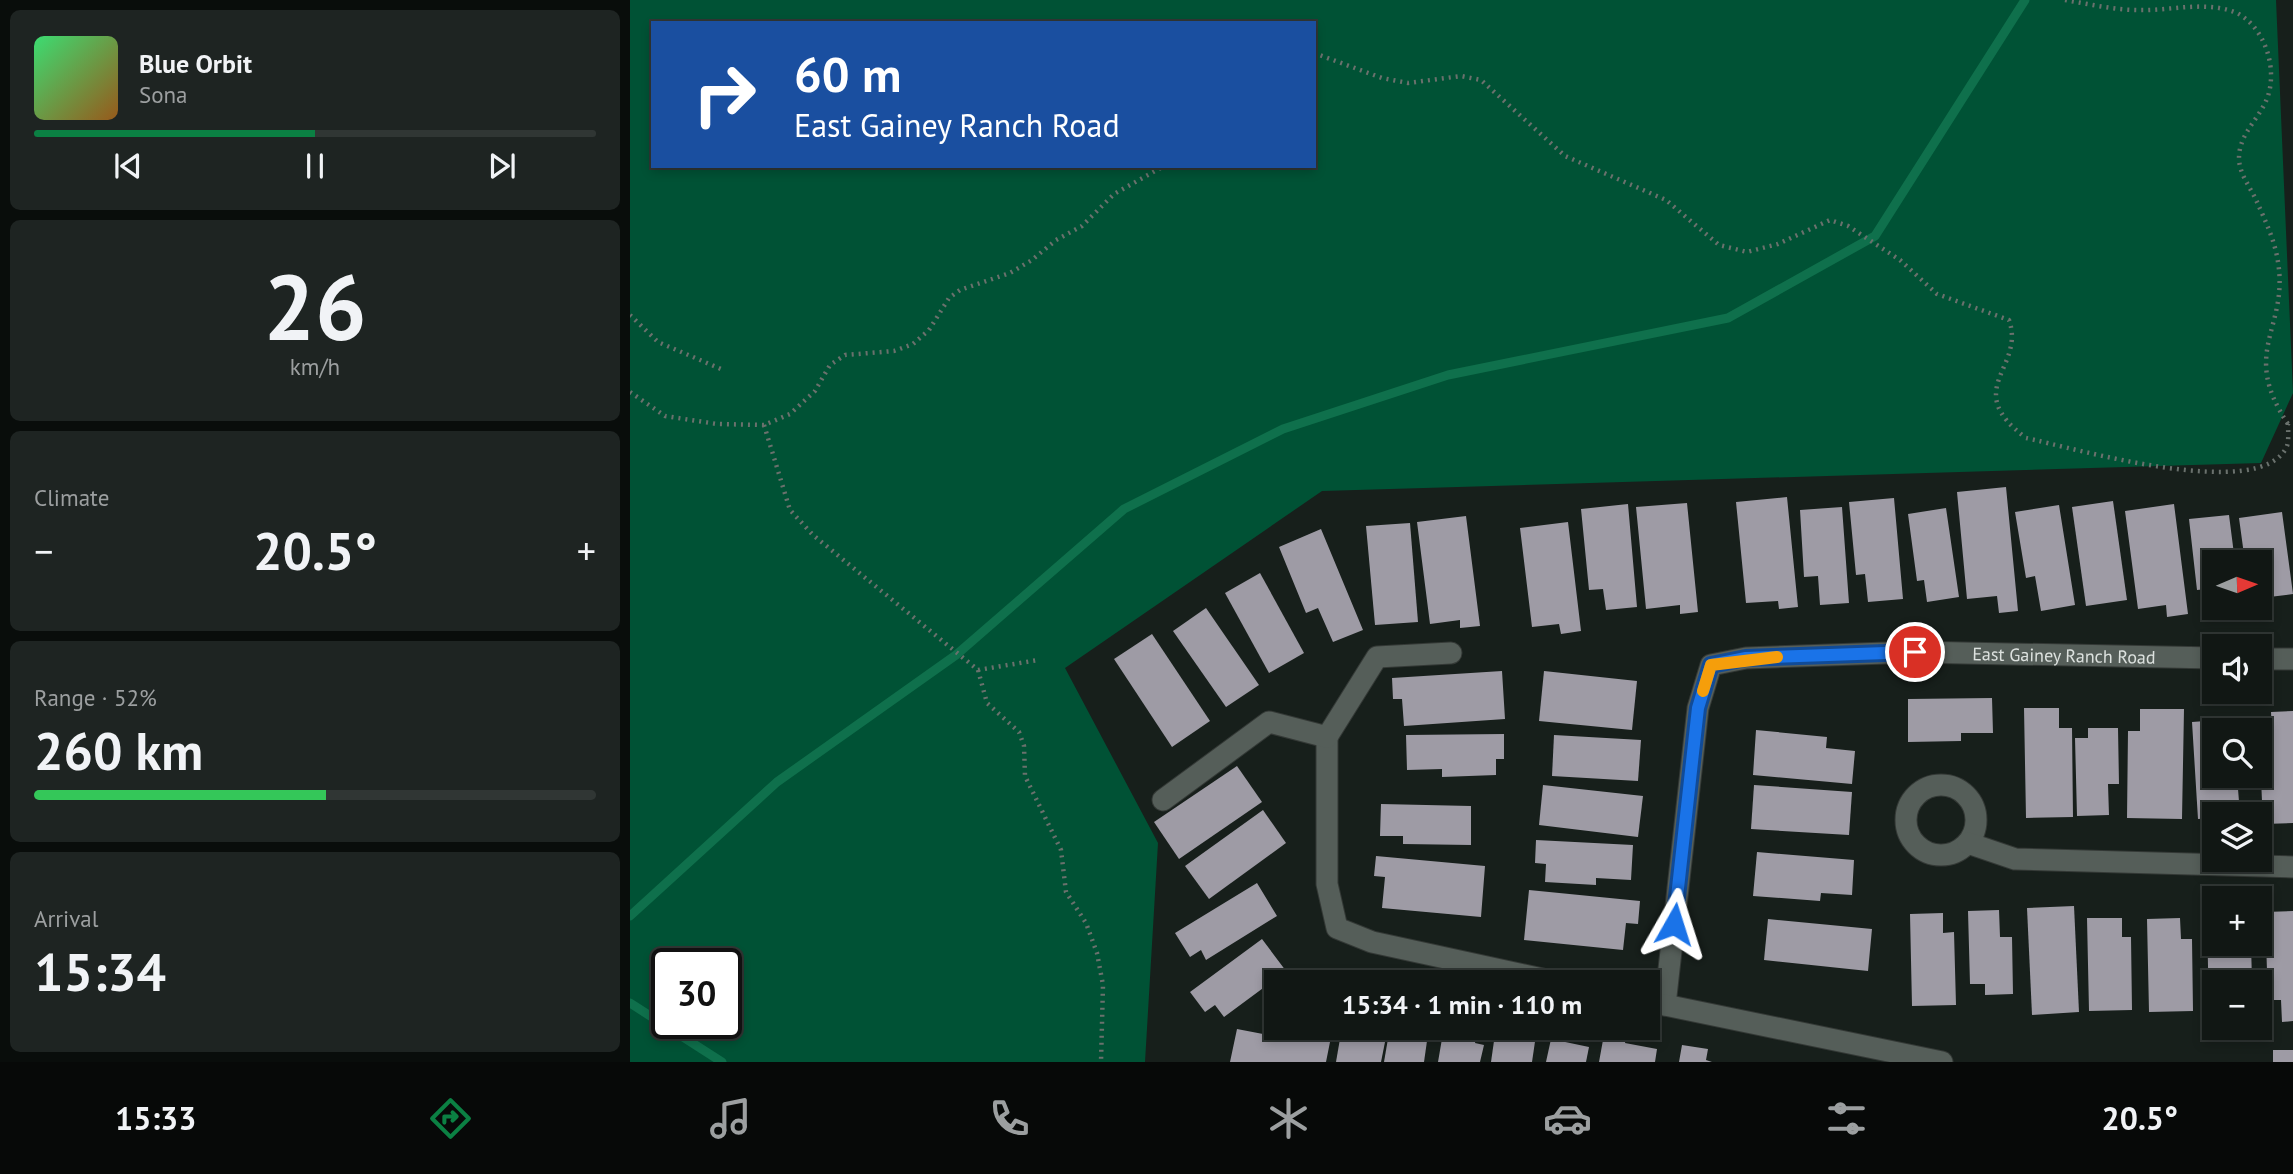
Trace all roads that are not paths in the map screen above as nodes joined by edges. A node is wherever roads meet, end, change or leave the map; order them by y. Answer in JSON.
{"nodes":[{"id":1,"x":1451,"y":653,"type":"dead end"},
{"id":2,"x":2202,"y":658,"type":"edge"},
{"id":3,"x":2272,"y":659,"type":"edge"},
{"id":4,"x":2293,"y":659,"type":"edge"},
{"id":5,"x":1327,"y":737,"type":"junction"},
{"id":6,"x":1163,"y":800,"type":"dead end"},
{"id":7,"x":1968,"y":843,"type":"dead end"},
{"id":8,"x":2293,"y":867,"type":"edge"},
{"id":9,"x":1501,"y":970,"type":"edge"},
{"id":10,"x":1660,"y":975,"type":"edge"},
{"id":11,"x":1660,"y":1004,"type":"edge"},
{"id":12,"x":1942,"y":1062,"type":"edge"}],
"edges":[{"from":1,"to":5,"type":"street"},
{"from":2,"to":10,"type":"street","name":"East Gainey Ranch Road"},
{"from":3,"to":4,"type":"street"},
{"from":5,"to":6,"type":"street"},
{"from":5,"to":9,"type":"street"},
{"from":7,"to":8,"type":"street"},
{"from":11,"to":12,"type":"street","name":"East Gainey Ranch Road"}]}
